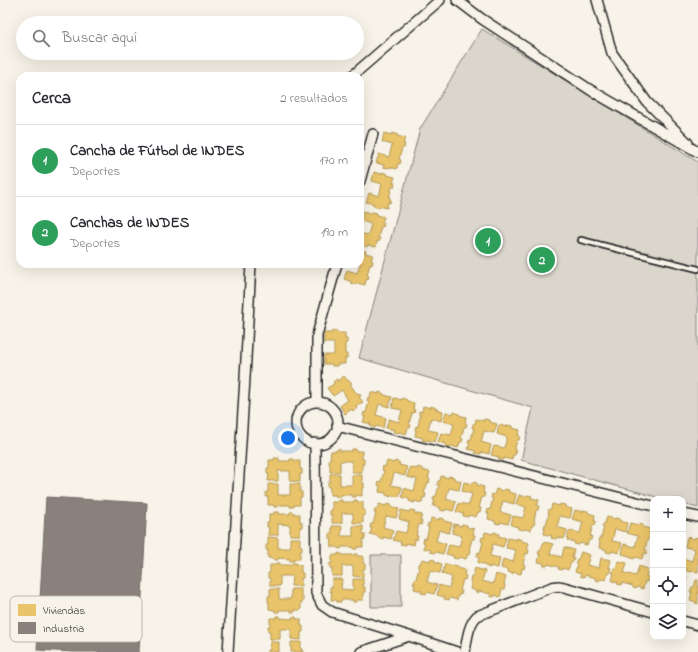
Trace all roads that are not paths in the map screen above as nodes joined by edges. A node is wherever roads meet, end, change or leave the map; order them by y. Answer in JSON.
{"nodes":[{"id":1,"x":440,"y":0,"type":"edge"},
{"id":2,"x":457,"y":0,"type":"edge"},
{"id":3,"x":597,"y":0,"type":"edge"},
{"id":4,"x":357,"y":72,"type":"edge"},
{"id":5,"x":373,"y":134,"type":"dead end"},
{"id":6,"x":698,"y":151,"type":"edge"},
{"id":7,"x":364,"y":167,"type":"edge"},
{"id":8,"x":581,"y":240,"type":"dead end"},
{"id":9,"x":251,"y":268,"type":"edge"},
{"id":10,"x":336,"y":268,"type":"edge"},
{"id":11,"x":698,"y":269,"type":"edge"},
{"id":12,"x":317,"y":402,"type":"junction"},
{"id":13,"x":338,"y":426,"type":"junction"},
{"id":14,"x":315,"y":443,"type":"junction"},
{"id":15,"x":650,"y":505,"type":"edge"},
{"id":16,"x":686,"y":515,"type":"edge"},
{"id":17,"x":698,"y":517,"type":"edge"},
{"id":18,"x":650,"y":611,"type":"edge"},
{"id":19,"x":686,"y":622,"type":"edge"},
{"id":20,"x":698,"y":625,"type":"edge"},
{"id":21,"x":409,"y":636,"type":"junction"},
{"id":22,"x":228,"y":652,"type":"edge"},
{"id":23,"x":361,"y":652,"type":"edge"},
{"id":24,"x":457,"y":652,"type":"edge"},
{"id":25,"x":465,"y":652,"type":"edge"}],
"edges":[{"from":1,"to":4,"type":"street"},
{"from":2,"to":6,"type":"street"},
{"from":3,"to":6,"type":"street"},
{"from":5,"to":7,"type":"street"},
{"from":8,"to":11,"type":"lane"},
{"from":9,"to":22,"type":"street"},
{"from":10,"to":12,"type":"street"},
{"from":12,"to":13,"type":"street"},
{"from":12,"to":14,"type":"street"},
{"from":13,"to":14,"type":"street"},
{"from":13,"to":15,"type":"street"},
{"from":14,"to":21,"type":"street"},
{"from":16,"to":17,"type":"street"},
{"from":18,"to":25,"type":"street"},
{"from":19,"to":20,"type":"street"},
{"from":21,"to":23,"type":"street"},
{"from":21,"to":24,"type":"street"}]}
